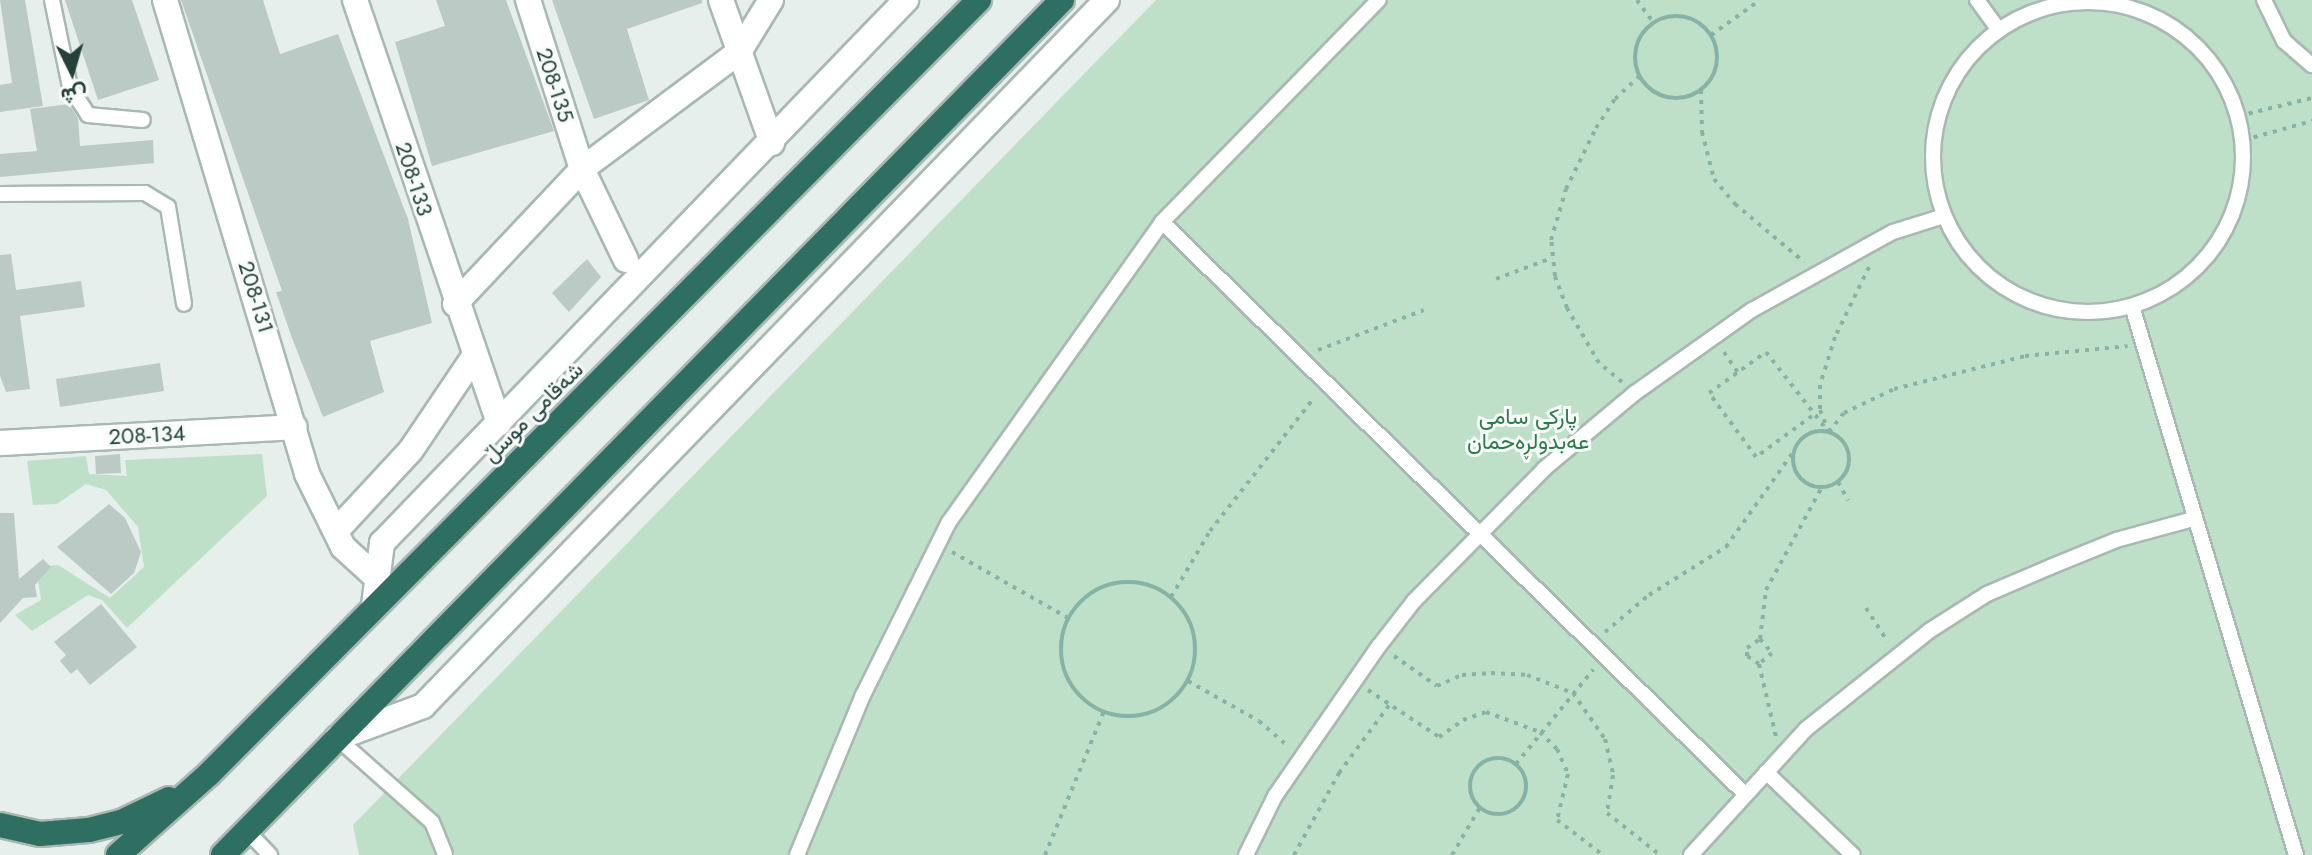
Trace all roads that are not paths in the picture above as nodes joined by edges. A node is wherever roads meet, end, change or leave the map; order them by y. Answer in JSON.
{"nodes":[{"id":1,"x":52,"y":0,"type":"edge"},
{"id":2,"x":165,"y":0,"type":"edge"},
{"id":3,"x":355,"y":0,"type":"edge"},
{"id":4,"x":528,"y":0,"type":"edge"},
{"id":5,"x":721,"y":0,"type":"edge"},
{"id":6,"x":771,"y":0,"type":"edge"},
{"id":7,"x":906,"y":0,"type":"edge"},
{"id":8,"x":979,"y":0,"type":"edge"},
{"id":9,"x":1062,"y":0,"type":"edge"},
{"id":10,"x":1107,"y":0,"type":"edge"},
{"id":11,"x":1379,"y":0,"type":"edge"},
{"id":12,"x":1977,"y":0,"type":"edge"},
{"id":13,"x":2264,"y":0,"type":"edge"},
{"id":14,"x":1999,"y":30,"type":"junction"},
{"id":15,"x":739,"y":52,"type":"junction"},
{"id":16,"x":2312,"y":65,"type":"edge"},
{"id":17,"x":143,"y":120,"type":"dead end"},
{"id":18,"x":772,"y":143,"type":"junction"},
{"id":19,"x":582,"y":169,"type":"junction"},
{"id":20,"x":0,"y":194,"type":"edge"},
{"id":21,"x":1944,"y":216,"type":"junction"},
{"id":22,"x":1162,"y":222,"type":"junction"},
{"id":23,"x":626,"y":260,"type":"dead end"},
{"id":24,"x":184,"y":304,"type":"dead end"},
{"id":25,"x":455,"y":304,"type":"junction"},
{"id":26,"x":2132,"y":306,"type":"junction"},
{"id":27,"x":473,"y":358,"type":"junction"},
{"id":28,"x":499,"y":423,"type":"junction"},
{"id":29,"x":295,"y":427,"type":"junction"},
{"id":30,"x":0,"y":443,"type":"edge"},
{"id":31,"x":2193,"y":519,"type":"junction"},
{"id":32,"x":336,"y":531,"type":"junction"},
{"id":33,"x":1481,"y":532,"type":"junction"},
{"id":34,"x":376,"y":577,"type":"junction"},
{"id":35,"x":374,"y":605,"type":"junction"},
{"id":36,"x":337,"y":738,"type":"junction"},
{"id":37,"x":1766,"y":772,"type":"junction"},
{"id":38,"x":209,"y":774,"type":"junction"},
{"id":39,"x":1745,"y":794,"type":"junction"},
{"id":40,"x":0,"y":825,"type":"edge"},
{"id":41,"x":247,"y":831,"type":"junction"},
{"id":42,"x":118,"y":855,"type":"edge"},
{"id":43,"x":223,"y":855,"type":"edge"},
{"id":44,"x":270,"y":855,"type":"edge"},
{"id":45,"x":445,"y":855,"type":"edge"},
{"id":46,"x":797,"y":855,"type":"edge"},
{"id":47,"x":1246,"y":855,"type":"edge"},
{"id":48,"x":1691,"y":855,"type":"edge"},
{"id":49,"x":1853,"y":855,"type":"edge"},
{"id":50,"x":2296,"y":855,"type":"edge"}],
"edges":[{"from":1,"to":17,"type":"lane"},
{"from":2,"to":29,"type":"street","name":"208-131"},
{"from":3,"to":25,"type":"street","name":"208-133"},
{"from":4,"to":19,"type":"street","name":"208-135"},
{"from":5,"to":15,"type":"street"},
{"from":6,"to":15,"type":"street"},
{"from":7,"to":18,"type":"street"},
{"from":8,"to":35,"type":"highway","name":"شەقامی موسڵ"},
{"from":9,"to":36,"type":"highway"},
{"from":10,"to":36,"type":"street"},
{"from":11,"to":22,"type":"lane"},
{"from":12,"to":14,"type":"lane"},
{"from":13,"to":16,"type":"lane"},
{"from":14,"to":21,"type":"lane"},
{"from":14,"to":26,"type":"lane"},
{"from":15,"to":18,"type":"street"},
{"from":15,"to":19,"type":"street"},
{"from":18,"to":28,"type":"street"},
{"from":19,"to":23,"type":"street","name":"208-135"},
{"from":19,"to":25,"type":"street"},
{"from":20,"to":24,"type":"lane"},
{"from":21,"to":26,"type":"lane"},
{"from":21,"to":33,"type":"lane"},
{"from":22,"to":33,"type":"lane"},
{"from":22,"to":46,"type":"lane"},
{"from":25,"to":27,"type":"street","name":"208-133"},
{"from":26,"to":31,"type":"lane"},
{"from":27,"to":28,"type":"street","name":"208-133"},
{"from":27,"to":32,"type":"street"},
{"from":28,"to":34,"type":"street"},
{"from":29,"to":30,"type":"street","name":"208-134"},
{"from":29,"to":32,"type":"street","name":"208-131"},
{"from":31,"to":37,"type":"lane"},
{"from":31,"to":50,"type":"lane"},
{"from":32,"to":34,"type":"street","name":"208-131"},
{"from":33,"to":39,"type":"lane"},
{"from":33,"to":47,"type":"lane"},
{"from":34,"to":35,"type":"street"},
{"from":35,"to":38,"type":"highway","name":"شەقامی موسڵ"},
{"from":36,"to":41,"type":"highway"},
{"from":36,"to":45,"type":"lane"},
{"from":37,"to":39,"type":"lane"},
{"from":37,"to":49,"type":"lane"},
{"from":38,"to":40,"type":"highway"},
{"from":38,"to":42,"type":"highway","name":"شەقامی موسڵ"},
{"from":39,"to":48,"type":"lane"},
{"from":41,"to":43,"type":"highway"},
{"from":41,"to":44,"type":"lane"}]}
